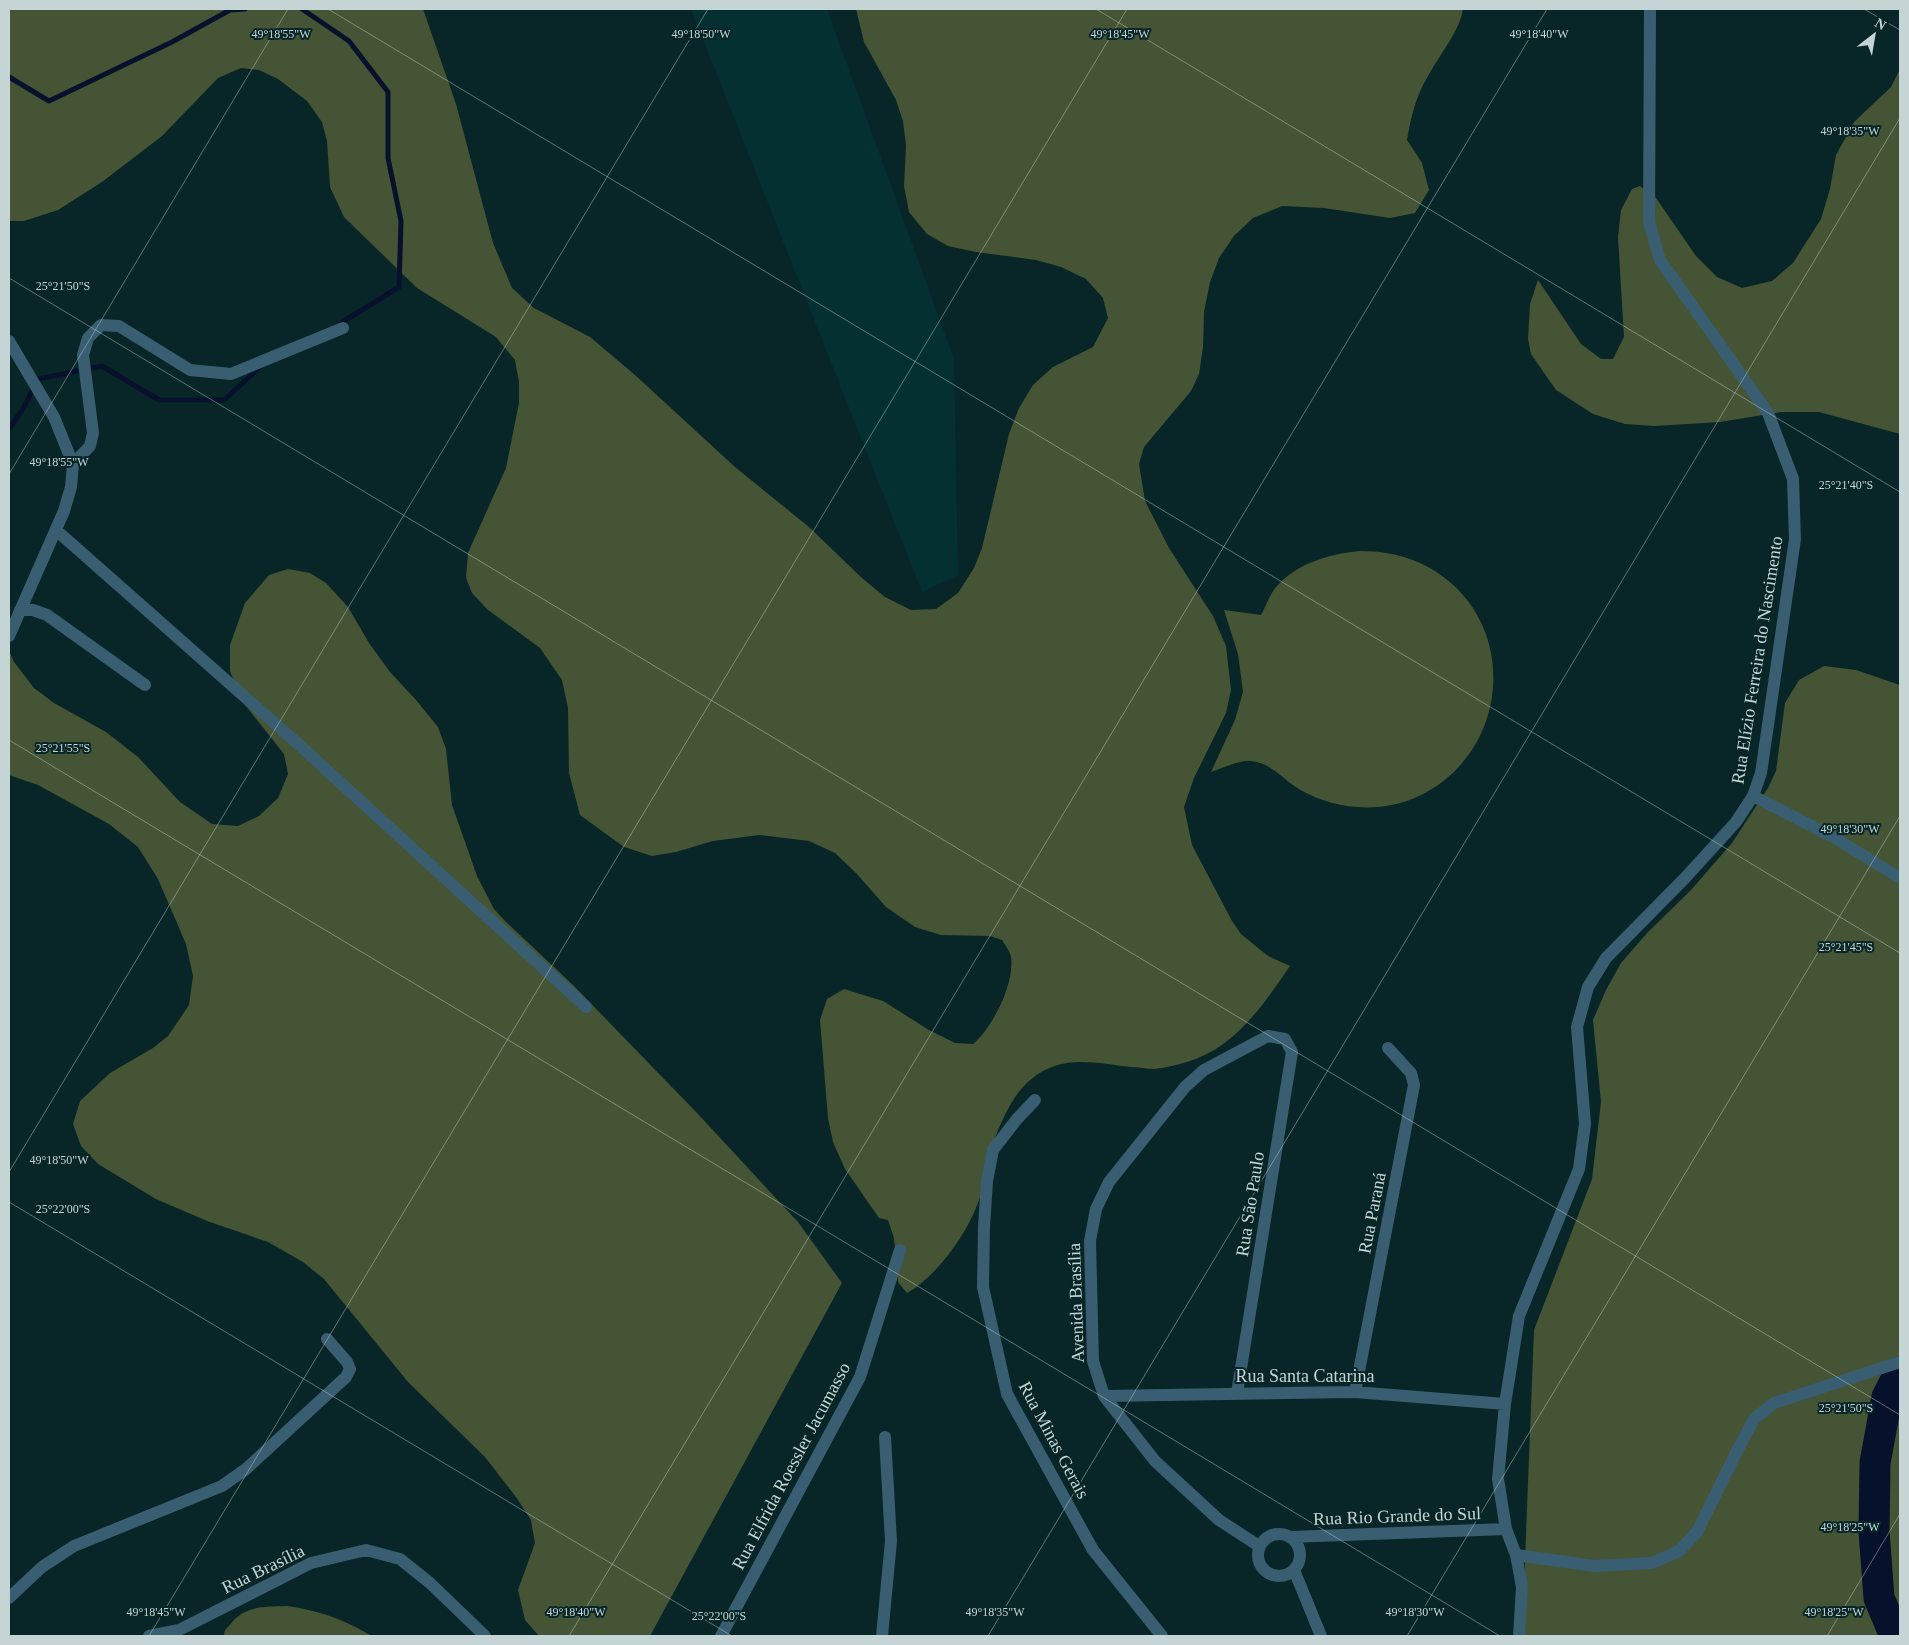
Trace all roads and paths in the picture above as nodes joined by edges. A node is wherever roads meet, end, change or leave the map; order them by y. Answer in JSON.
{"nodes":[{"id":1,"x":1650,"y":9,"type":"edge"},
{"id":2,"x":343,"y":328,"type":"dead end"},
{"id":3,"x":9,"y":341,"type":"edge"},
{"id":4,"x":73,"y":464,"type":"junction"},
{"id":5,"x":56,"y":530,"type":"junction"},
{"id":6,"x":20,"y":610,"type":"junction"},
{"id":7,"x":9,"y":636,"type":"edge"},
{"id":8,"x":145,"y":684,"type":"dead end"},
{"id":9,"x":1753,"y":796,"type":"junction"},
{"id":10,"x":1900,"y":878,"type":"edge"},
{"id":11,"x":586,"y":1007,"type":"dead end"},
{"id":12,"x":1268,"y":1036,"type":"joint"},
{"id":13,"x":1388,"y":1048,"type":"dead end"},
{"id":14,"x":1036,"y":1100,"type":"dead end"},
{"id":15,"x":900,"y":1250,"type":"dead end"},
{"id":16,"x":327,"y":1339,"type":"dead end"},
{"id":17,"x":1900,"y":1362,"type":"edge"},
{"id":18,"x":1355,"y":1392,"type":"junction"},
{"id":19,"x":1237,"y":1393,"type":"junction"},
{"id":20,"x":1104,"y":1396,"type":"junction"},
{"id":21,"x":1504,"y":1404,"type":"junction"},
{"id":22,"x":885,"y":1437,"type":"dead end"},
{"id":23,"x":1506,"y":1528,"type":"junction"},
{"id":24,"x":1290,"y":1538,"type":"junction"},
{"id":25,"x":1259,"y":1546,"type":"junction"},
{"id":26,"x":1516,"y":1555,"type":"junction"},
{"id":27,"x":1294,"y":1570,"type":"junction"},
{"id":28,"x":9,"y":1598,"type":"edge"},
{"id":29,"x":183,"y":1633,"type":"edge"},
{"id":30,"x":149,"y":1636,"type":"edge"},
{"id":31,"x":485,"y":1636,"type":"edge"},
{"id":32,"x":721,"y":1636,"type":"edge"},
{"id":33,"x":882,"y":1636,"type":"edge"},
{"id":34,"x":1162,"y":1636,"type":"edge"},
{"id":35,"x":1321,"y":1636,"type":"edge"},
{"id":36,"x":1519,"y":1636,"type":"edge"}],
"edges":[{"from":1,"to":9,"type":"street","name":"Rua Elízio Ferreira do Nascimento"},
{"from":2,"to":4,"type":"street"},
{"from":3,"to":4,"type":"street"},
{"from":4,"to":5,"type":"street"},
{"from":5,"to":6,"type":"street"},
{"from":5,"to":11,"type":"street"},
{"from":6,"to":7,"type":"street"},
{"from":6,"to":8,"type":"street"},
{"from":9,"to":10,"type":"street"},
{"from":9,"to":21,"type":"street","name":"Rua Elízio Ferreira do Nascimento"},
{"from":12,"to":19,"type":"street","name":"Rua São Paulo"},
{"from":12,"to":20,"type":"street","name":"Avenida Brasília"},
{"from":13,"to":18,"type":"street","name":"Rua Paraná"},
{"from":14,"to":34,"type":"street","name":"Rua Minas Gerais"},
{"from":15,"to":32,"type":"street","name":"Rua Elfrida Roessler Jacumasso"},
{"from":16,"to":28,"type":"street"},
{"from":17,"to":26,"type":"street"},
{"from":18,"to":19,"type":"street","name":"Rua Santa Catarina"},
{"from":18,"to":21,"type":"street","name":"Rua Santa Catarina"},
{"from":19,"to":20,"type":"street","name":"Rua Santa Catarina"},
{"from":20,"to":25,"type":"street","name":"Avenida Brasília"},
{"from":21,"to":23,"type":"street","name":"Rua Elízio Ferreira do Nascimento"},
{"from":22,"to":33,"type":"street"},
{"from":23,"to":24,"type":"street","name":"Rua Rio Grande do Sul"},
{"from":23,"to":26,"type":"street","name":"Rua Elízio Ferreira do Nascimento"},
{"from":24,"to":25,"type":"street"},
{"from":24,"to":27,"type":"street"},
{"from":25,"to":27,"type":"street"},
{"from":26,"to":36,"type":"street","name":"Rua Elízio Ferreira do Nascimento"},
{"from":27,"to":35,"type":"street"},
{"from":29,"to":30,"type":"street","name":"Rua Brasília"},
{"from":29,"to":31,"type":"street","name":"Rua Brasília"}]}
